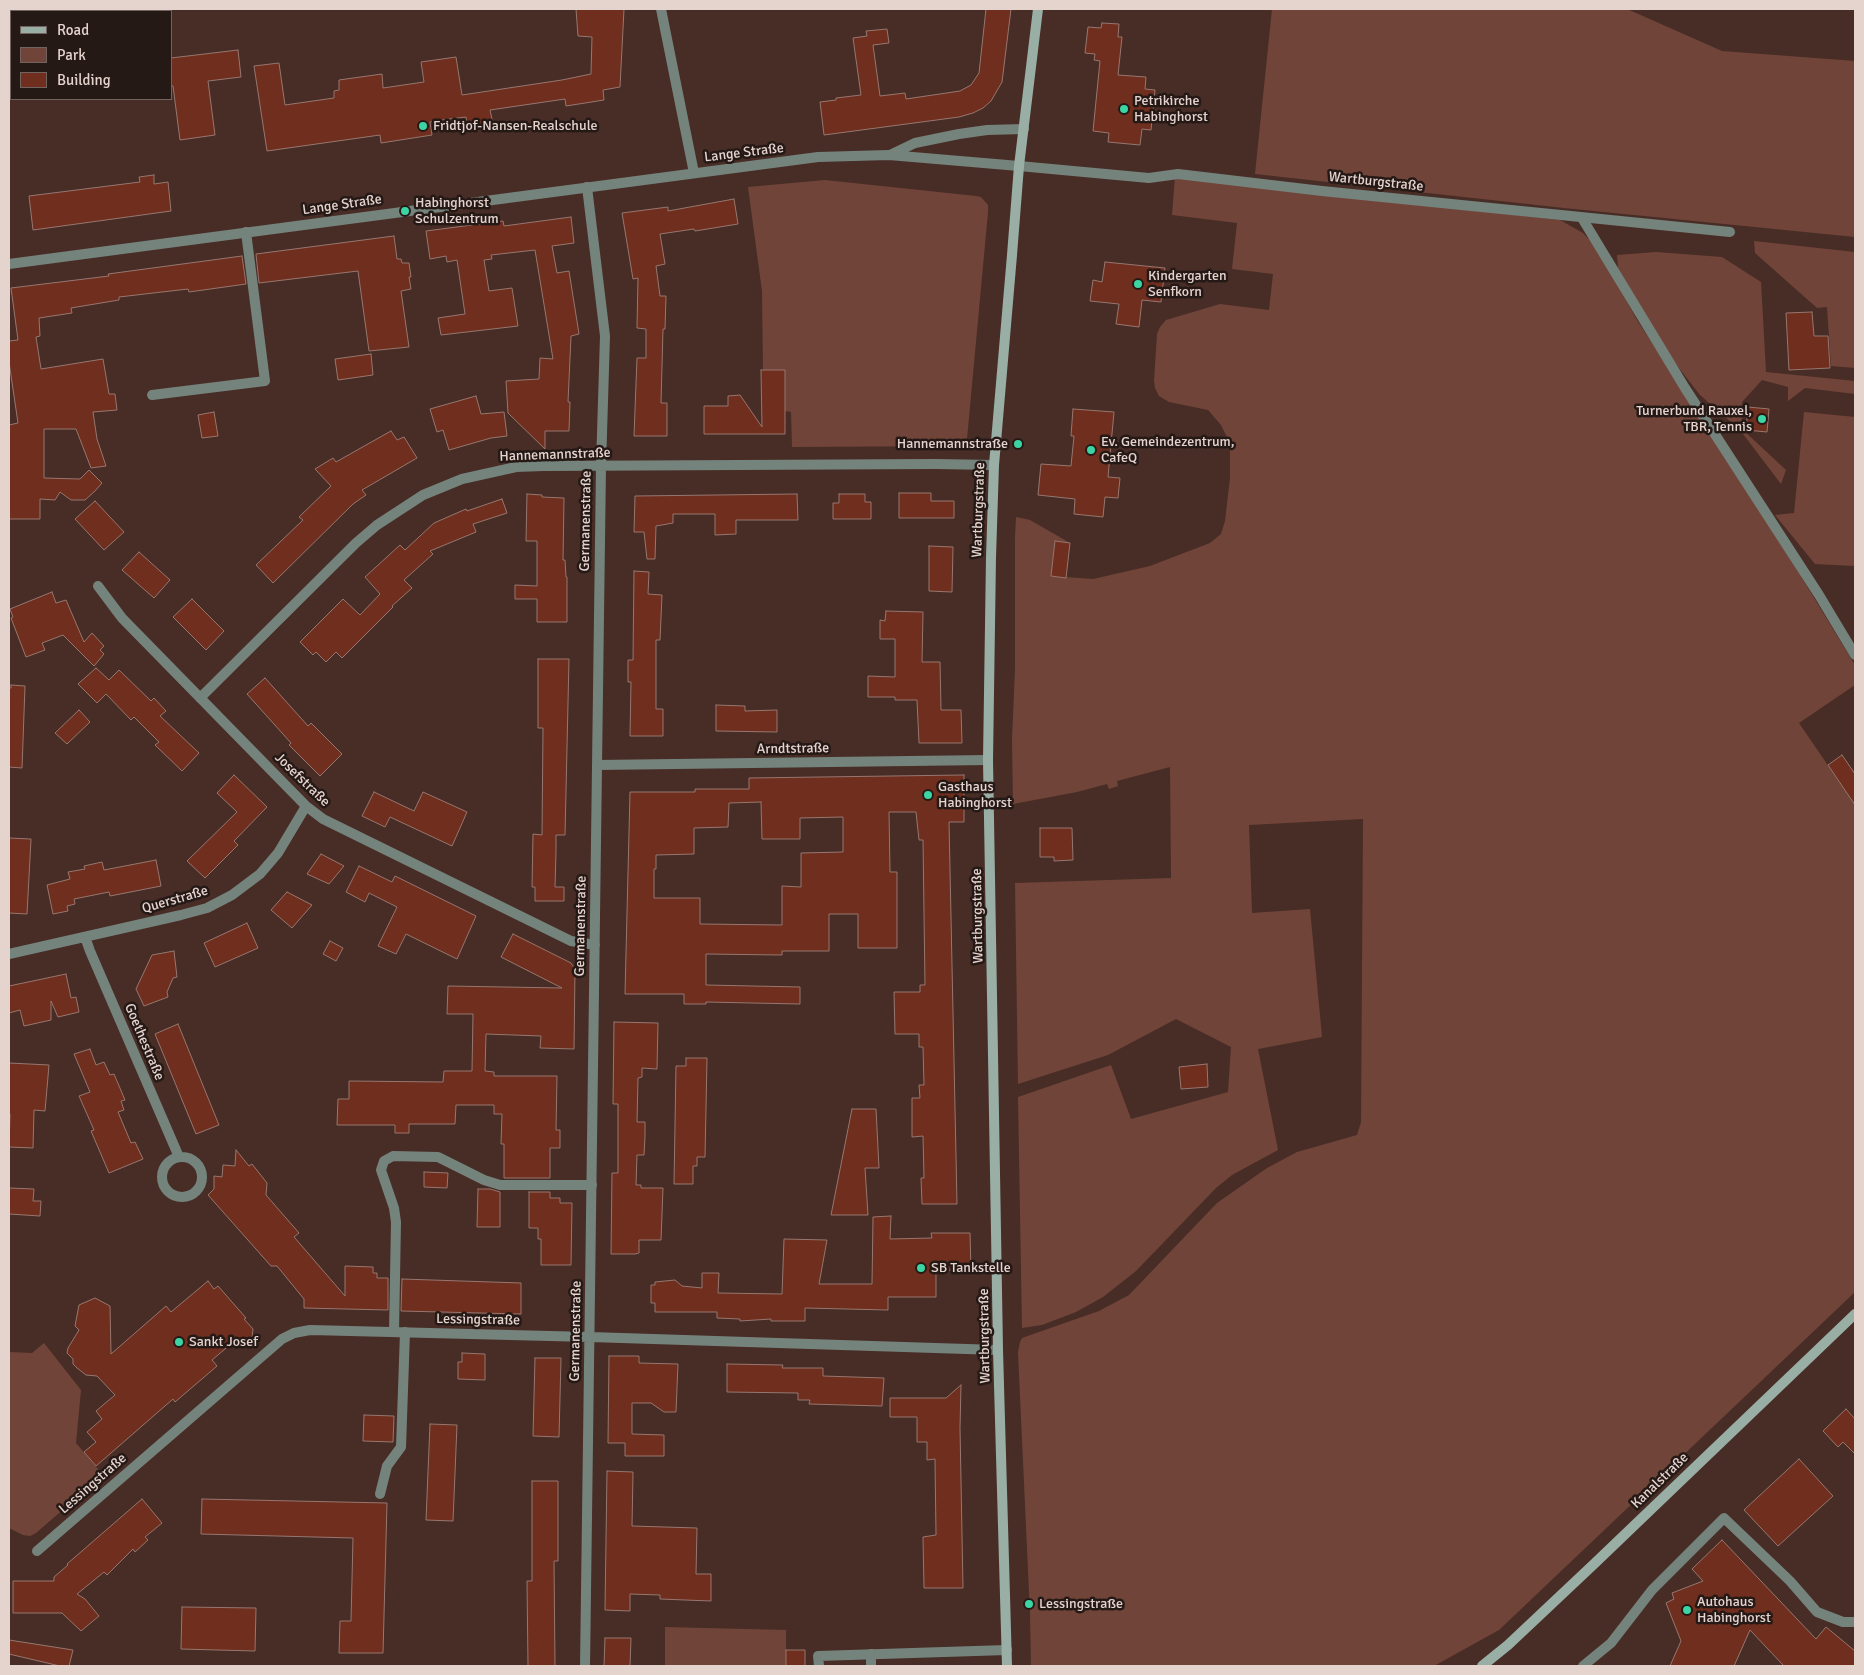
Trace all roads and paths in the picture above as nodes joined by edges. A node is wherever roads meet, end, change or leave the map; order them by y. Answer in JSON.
{"nodes":[{"id":1,"x":661,"y":9,"type":"edge"},
{"id":2,"x":1038,"y":9,"type":"edge"},
{"id":3,"x":1024,"y":129,"type":"junction"},
{"id":4,"x":889,"y":155,"type":"junction"},
{"id":5,"x":1019,"y":166,"type":"junction"},
{"id":6,"x":694,"y":173,"type":"junction"},
{"id":7,"x":587,"y":187,"type":"junction"},
{"id":8,"x":1582,"y":218,"type":"junction"},
{"id":9,"x":246,"y":232,"type":"junction"},
{"id":10,"x":1730,"y":232,"type":"dead end"},
{"id":11,"x":9,"y":264,"type":"edge"},
{"id":12,"x":152,"y":395,"type":"dead end"},
{"id":13,"x":601,"y":466,"type":"junction"},
{"id":14,"x":994,"y":466,"type":"junction"},
{"id":15,"x":98,"y":586,"type":"dead end"},
{"id":16,"x":1855,"y":655,"type":"edge"},
{"id":17,"x":200,"y":698,"type":"junction"},
{"id":18,"x":988,"y":760,"type":"junction"},
{"id":19,"x":597,"y":766,"type":"junction"},
{"id":20,"x":306,"y":806,"type":"junction"},
{"id":21,"x":85,"y":937,"type":"junction"},
{"id":22,"x":595,"y":945,"type":"junction"},
{"id":23,"x":9,"y":954,"type":"edge"},
{"id":24,"x":179,"y":1157,"type":"dead end"},
{"id":25,"x":592,"y":1185,"type":"junction"},
{"id":26,"x":1855,"y":1314,"type":"edge"},
{"id":27,"x":394,"y":1332,"type":"junction"},
{"id":28,"x":405,"y":1332,"type":"junction"},
{"id":29,"x":590,"y":1337,"type":"junction"},
{"id":30,"x":998,"y":1350,"type":"junction"},
{"id":31,"x":380,"y":1494,"type":"dead end"},
{"id":32,"x":38,"y":1551,"type":"dead end"},
{"id":33,"x":1855,"y":1622,"type":"edge"},
{"id":34,"x":1007,"y":1650,"type":"junction"},
{"id":35,"x":871,"y":1654,"type":"junction"},
{"id":36,"x":585,"y":1666,"type":"edge"},
{"id":37,"x":818,"y":1666,"type":"edge"},
{"id":38,"x":871,"y":1666,"type":"edge"},
{"id":39,"x":1007,"y":1666,"type":"edge"},
{"id":40,"x":1482,"y":1666,"type":"edge"},
{"id":41,"x":1583,"y":1666,"type":"edge"}],
"edges":[{"from":1,"to":6,"type":"street"},
{"from":2,"to":3,"type":"main road","name":"Wartburgstraße"},
{"from":3,"to":4,"type":"street","name":"Lange Straße"},
{"from":3,"to":5,"type":"main road","name":"Wartburgstraße"},
{"from":4,"to":5,"type":"street","name":"Lange Straße"},
{"from":4,"to":6,"type":"street","name":"Lange Straße"},
{"from":5,"to":8,"type":"street","name":"Wartburgstraße"},
{"from":5,"to":14,"type":"main road","name":"Wartburgstraße"},
{"from":6,"to":7,"type":"street","name":"Lange Straße"},
{"from":7,"to":9,"type":"street","name":"Lange Straße"},
{"from":7,"to":13,"type":"street","name":"Germanenstraße"},
{"from":8,"to":10,"type":"street","name":"Wartburgstraße"},
{"from":8,"to":16,"type":"street"},
{"from":9,"to":11,"type":"street","name":"Lange Straße"},
{"from":9,"to":12,"type":"street"},
{"from":13,"to":14,"type":"street","name":"Hannemannstraße"},
{"from":13,"to":17,"type":"street","name":"Hannemannstraße"},
{"from":13,"to":19,"type":"street","name":"Germanenstraße"},
{"from":14,"to":18,"type":"main road","name":"Wartburgstraße"},
{"from":15,"to":17,"type":"street","name":"Josefstraße"},
{"from":17,"to":20,"type":"street","name":"Josefstraße"},
{"from":18,"to":19,"type":"street","name":"Arndtstraße"},
{"from":18,"to":30,"type":"main road","name":"Wartburgstraße"},
{"from":19,"to":22,"type":"street","name":"Germanenstraße"},
{"from":20,"to":21,"type":"street","name":"Querstraße"},
{"from":20,"to":22,"type":"street","name":"Josefstraße"},
{"from":21,"to":23,"type":"street","name":"Querstraße"},
{"from":21,"to":24,"type":"street","name":"Goethestraße"},
{"from":22,"to":25,"type":"street","name":"Germanenstraße"},
{"from":25,"to":27,"type":"street"},
{"from":25,"to":29,"type":"street","name":"Germanenstraße"},
{"from":26,"to":40,"type":"main road","name":"Kanalstraße"},
{"from":27,"to":28,"type":"street","name":"Lessingstraße"},
{"from":27,"to":32,"type":"street","name":"Lessingstraße"},
{"from":28,"to":29,"type":"street","name":"Lessingstraße"},
{"from":28,"to":31,"type":"street"},
{"from":29,"to":30,"type":"street","name":"Lessingstraße"},
{"from":29,"to":36,"type":"street","name":"Germanenstraße"},
{"from":30,"to":34,"type":"main road","name":"Wartburgstraße"},
{"from":33,"to":41,"type":"street"},
{"from":34,"to":35,"type":"street"},
{"from":34,"to":39,"type":"main road","name":"Wartburgstraße"},
{"from":35,"to":37,"type":"street"},
{"from":35,"to":38,"type":"street"}]}
